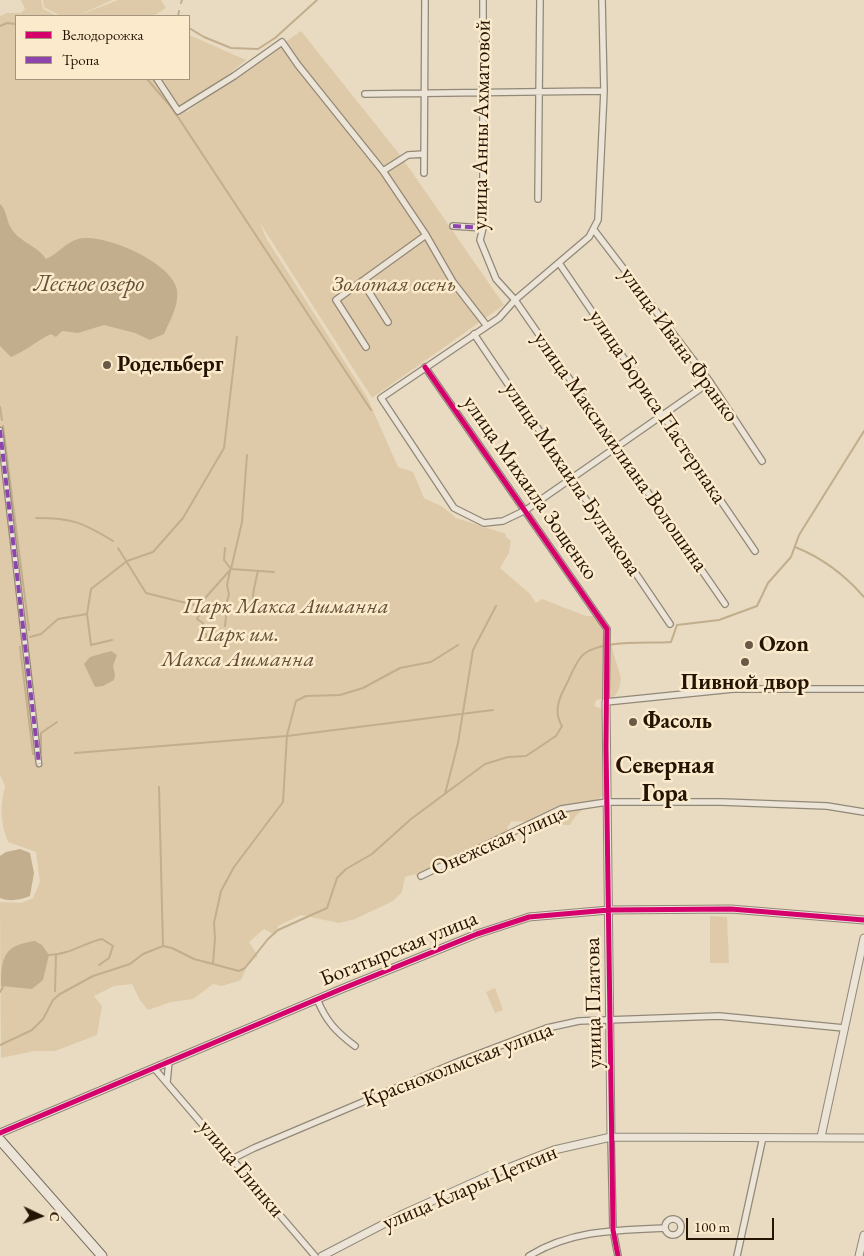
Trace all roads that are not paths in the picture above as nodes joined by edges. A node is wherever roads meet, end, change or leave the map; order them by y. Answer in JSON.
{"nodes":[{"id":1,"x":425,"y":0,"type":"edge"},
{"id":2,"x":483,"y":0,"type":"edge"},
{"id":3,"x":540,"y":0,"type":"edge"},
{"id":4,"x":602,"y":0,"type":"edge"},
{"id":5,"x":158,"y":80,"type":"edge"},
{"id":6,"x":483,"y":91,"type":"junction"},
{"id":7,"x":604,"y":91,"type":"junction"},
{"id":8,"x":426,"y":92,"type":"junction"},
{"id":9,"x":539,"y":92,"type":"junction"},
{"id":10,"x":365,"y":94,"type":"dead end"},
{"id":11,"x":424,"y":154,"type":"junction"},
{"id":12,"x":383,"y":171,"type":"junction"},
{"id":13,"x":424,"y":173,"type":"dead end"},
{"id":14,"x":538,"y":198,"type":"dead end"},
{"id":15,"x":453,"y":226,"type":"dead end"},
{"id":16,"x":483,"y":228,"type":"junction"},
{"id":17,"x":594,"y":230,"type":"junction"},
{"id":18,"x":426,"y":235,"type":"junction"},
{"id":19,"x":559,"y":262,"type":"junction"},
{"id":20,"x":362,"y":281,"type":"junction"},
{"id":21,"x":514,"y":300,"type":"junction"},
{"id":22,"x":388,"y":322,"type":"dead end"},
{"id":23,"x":487,"y":326,"type":"junction"},
{"id":24,"x":474,"y":334,"type":"junction"},
{"id":25,"x":366,"y":347,"type":"dead end"},
{"id":26,"x":425,"y":366,"type":"junction"},
{"id":27,"x":710,"y":382,"type":"junction"},
{"id":28,"x":662,"y":415,"type":"junction"},
{"id":29,"x":0,"y":430,"type":"edge"},
{"id":30,"x":615,"y":447,"type":"junction"},
{"id":31,"x":762,"y":461,"type":"dead end"},
{"id":32,"x":570,"y":478,"type":"junction"},
{"id":33,"x":526,"y":510,"type":"junction"},
{"id":34,"x":755,"y":551,"type":"dead end"},
{"id":35,"x":725,"y":604,"type":"dead end"},
{"id":36,"x":670,"y":624,"type":"dead end"},
{"id":37,"x":607,"y":629,"type":"joint"},
{"id":38,"x":864,"y":689,"type":"edge"},
{"id":39,"x":606,"y":702,"type":"junction"},
{"id":40,"x":39,"y":764,"type":"dead end"},
{"id":41,"x":607,"y":802,"type":"junction"},
{"id":42,"x":864,"y":812,"type":"edge"},
{"id":43,"x":421,"y":876,"type":"dead end"},
{"id":44,"x":609,"y":910,"type":"junction"},
{"id":45,"x":864,"y":920,"type":"edge"},
{"id":46,"x":864,"y":938,"type":"edge"},
{"id":47,"x":317,"y":999,"type":"junction"},
{"id":48,"x":611,"y":1020,"type":"junction"},
{"id":49,"x":844,"y":1028,"type":"junction"},
{"id":50,"x":355,"y":1046,"type":"dead end"},
{"id":51,"x":169,"y":1061,"type":"junction"},
{"id":52,"x":154,"y":1068,"type":"junction"},
{"id":53,"x":167,"y":1082,"type":"junction"},
{"id":54,"x":0,"y":1133,"type":"edge"},
{"id":55,"x":611,"y":1137,"type":"junction"},
{"id":56,"x":762,"y":1137,"type":"junction"},
{"id":57,"x":821,"y":1137,"type":"junction"},
{"id":58,"x":864,"y":1138,"type":"edge"},
{"id":59,"x":0,"y":1140,"type":"edge"},
{"id":60,"x":232,"y":1159,"type":"junction"},
{"id":61,"x":665,"y":1228,"type":"dead end"},
{"id":62,"x":613,"y":1230,"type":"junction"},
{"id":63,"x":864,"y":1235,"type":"edge"},
{"id":64,"x":102,"y":1256,"type":"edge"},
{"id":65,"x":315,"y":1256,"type":"edge"},
{"id":66,"x":322,"y":1256,"type":"edge"},
{"id":67,"x":528,"y":1256,"type":"edge"},
{"id":68,"x":618,"y":1256,"type":"edge"},
{"id":69,"x":737,"y":1256,"type":"edge"},
{"id":70,"x":859,"y":1256,"type":"edge"}],
"edges":[{"from":1,"to":8,"type":"street"},
{"from":2,"to":6,"type":"street","name":"улица Анны Ахматовой"},
{"from":3,"to":9,"type":"street"},
{"from":4,"to":7,"type":"street"},
{"from":5,"to":12,"type":"street"},
{"from":6,"to":8,"type":"street"},
{"from":6,"to":9,"type":"street"},
{"from":6,"to":16,"type":"street","name":"улица Анны Ахматовой"},
{"from":7,"to":9,"type":"street"},
{"from":7,"to":17,"type":"street"},
{"from":8,"to":10,"type":"street"},
{"from":8,"to":11,"type":"street"},
{"from":9,"to":14,"type":"street"},
{"from":11,"to":12,"type":"street"},
{"from":11,"to":13,"type":"street"},
{"from":12,"to":18,"type":"street"},
{"from":15,"to":16,"type":"street"},
{"from":16,"to":21,"type":"street","name":"улица Анны Ахматовой"},
{"from":17,"to":19,"type":"street"},
{"from":17,"to":27,"type":"street","name":"улица Ивана Франко"},
{"from":18,"to":20,"type":"street"},
{"from":18,"to":23,"type":"street"},
{"from":19,"to":21,"type":"street"},
{"from":19,"to":28,"type":"street","name":"улица Бориса Пастернака"},
{"from":20,"to":22,"type":"street"},
{"from":20,"to":25,"type":"street"},
{"from":21,"to":23,"type":"street"},
{"from":21,"to":30,"type":"street","name":"улица Максимилиана Волошина"},
{"from":23,"to":24,"type":"street"},
{"from":24,"to":26,"type":"street"},
{"from":24,"to":32,"type":"street","name":"улица Михаила Булгакова"},
{"from":26,"to":33,"type":"street","name":"улица Михаила Зощенко"},
{"from":26,"to":33,"type":"street"},
{"from":27,"to":28,"type":"street"},
{"from":27,"to":31,"type":"street","name":"улица Ивана Франко"},
{"from":28,"to":30,"type":"street"},
{"from":28,"to":34,"type":"street","name":"улица Бориса Пастернака"},
{"from":29,"to":40,"type":"street"},
{"from":30,"to":32,"type":"street"},
{"from":30,"to":35,"type":"street","name":"улица Максимилиана Волошина"},
{"from":32,"to":33,"type":"street"},
{"from":32,"to":36,"type":"street","name":"улица Михаила Булгакова"},
{"from":33,"to":37,"type":"street","name":"улица Михаила Зощенко"},
{"from":37,"to":39,"type":"street","name":"улица Платова"},
{"from":38,"to":39,"type":"street"},
{"from":39,"to":41,"type":"street","name":"улица Платова"},
{"from":41,"to":42,"type":"street","name":"Онежская улица"},
{"from":41,"to":43,"type":"street","name":"Онежская улица"},
{"from":41,"to":44,"type":"street","name":"улица Платова"},
{"from":44,"to":45,"type":"street","name":"Богатырская улица"},
{"from":44,"to":47,"type":"street","name":"Богатырская улица"},
{"from":44,"to":48,"type":"street","name":"улица Платова"},
{"from":46,"to":49,"type":"street"},
{"from":47,"to":50,"type":"street"},
{"from":47,"to":51,"type":"street","name":"Богатырская улица"},
{"from":48,"to":49,"type":"street","name":"Краснохолмская улица"},
{"from":48,"to":55,"type":"street","name":"улица Платова"},
{"from":48,"to":60,"type":"street","name":"Краснохолмская улица"},
{"from":49,"to":57,"type":"street"},
{"from":51,"to":52,"type":"street","name":"Богатырская улица"},
{"from":51,"to":53,"type":"street"},
{"from":52,"to":53,"type":"street","name":"улица Глинки"},
{"from":52,"to":54,"type":"street","name":"Богатырская улица"},
{"from":53,"to":60,"type":"street","name":"улица Глинки"},
{"from":55,"to":56,"type":"street","name":"улица Клары Цеткин"},
{"from":55,"to":62,"type":"street","name":"улица Платова"},
{"from":55,"to":66,"type":"street","name":"улица Клары Цеткин"},
{"from":56,"to":57,"type":"street","name":"улица Клары Цеткин"},
{"from":56,"to":69,"type":"street"},
{"from":57,"to":58,"type":"street","name":"улица Клары Цеткин"},
{"from":59,"to":64,"type":"main road"},
{"from":60,"to":65,"type":"street","name":"улица Глинки"},
{"from":61,"to":62,"type":"street"},
{"from":62,"to":67,"type":"street"},
{"from":62,"to":68,"type":"street","name":"улица Платова"},
{"from":63,"to":70,"type":"street"}]}
